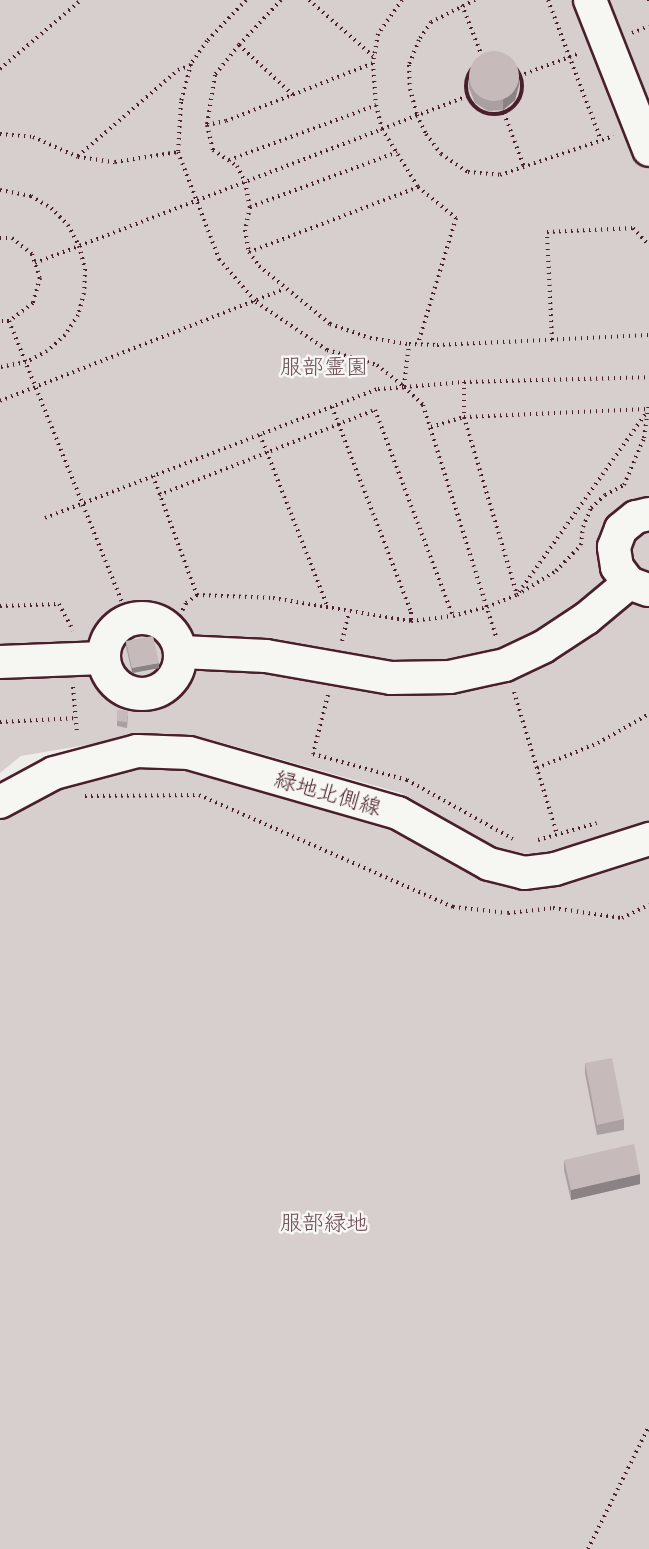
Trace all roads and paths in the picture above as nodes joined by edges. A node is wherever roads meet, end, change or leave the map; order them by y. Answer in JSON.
{"nodes":[{"id":1,"x":81,"y":0,"type":"edge"},
{"id":2,"x":281,"y":0,"type":"edge"},
{"id":3,"x":309,"y":0,"type":"edge"},
{"id":4,"x":402,"y":0,"type":"edge"},
{"id":5,"x":475,"y":0,"type":"edge"},
{"id":6,"x":548,"y":0,"type":"edge"},
{"id":7,"x":590,"y":0,"type":"edge"},
{"id":8,"x":243,"y":1,"type":"edge"},
{"id":9,"x":462,"y":5,"type":"junction"},
{"id":10,"x":239,"y":45,"type":"junction"},
{"id":11,"x":373,"y":56,"type":"junction"},
{"id":12,"x":483,"y":59,"type":"junction"},
{"id":13,"x":373,"y":63,"type":"junction"},
{"id":14,"x":191,"y":64,"type":"junction"},
{"id":15,"x":0,"y":69,"type":"edge"},
{"id":16,"x":292,"y":95,"type":"junction"},
{"id":17,"x":468,"y":96,"type":"junction"},
{"id":18,"x":376,"y":105,"type":"junction"},
{"id":19,"x":504,"y":113,"type":"junction"},
{"id":20,"x":417,"y":115,"type":"junction"},
{"id":21,"x":207,"y":125,"type":"junction"},
{"id":22,"x":382,"y":129,"type":"junction"},
{"id":23,"x":0,"y":134,"type":"edge"},
{"id":24,"x":645,"y":138,"type":"edge"},
{"id":25,"x":601,"y":140,"type":"junction"},
{"id":26,"x":178,"y":152,"type":"junction"},
{"id":27,"x":397,"y":152,"type":"junction"},
{"id":28,"x":78,"y":157,"type":"junction"},
{"id":29,"x":229,"y":160,"type":"junction"},
{"id":30,"x":524,"y":167,"type":"junction"},
{"id":31,"x":245,"y":182,"type":"junction"},
{"id":32,"x":418,"y":187,"type":"junction"},
{"id":33,"x":0,"y":190,"type":"edge"},
{"id":34,"x":196,"y":201,"type":"junction"},
{"id":35,"x":250,"y":207,"type":"junction"},
{"id":36,"x":0,"y":237,"type":"edge"},
{"id":37,"x":649,"y":245,"type":"edge"},
{"id":38,"x":80,"y":246,"type":"junction"},
{"id":39,"x":249,"y":252,"type":"junction"},
{"id":40,"x":35,"y":263,"type":"junction"},
{"id":41,"x":284,"y":289,"type":"junction"},
{"id":42,"x":256,"y":302,"type":"junction"},
{"id":43,"x":0,"y":321,"type":"edge"},
{"id":44,"x":9,"y":321,"type":"junction"},
{"id":45,"x":649,"y":336,"type":"edge"},
{"id":46,"x":552,"y":340,"type":"junction"},
{"id":47,"x":409,"y":344,"type":"junction"},
{"id":48,"x":418,"y":344,"type":"junction"},
{"id":49,"x":26,"y":362,"type":"junction"},
{"id":50,"x":0,"y":367,"type":"edge"},
{"id":51,"x":649,"y":377,"type":"edge"},
{"id":52,"x":464,"y":382,"type":"junction"},
{"id":53,"x":36,"y":387,"type":"junction"},
{"id":54,"x":404,"y":387,"type":"junction"},
{"id":55,"x":0,"y":401,"type":"edge"},
{"id":56,"x":649,"y":402,"type":"edge"},
{"id":57,"x":332,"y":407,"type":"junction"},
{"id":58,"x":648,"y":409,"type":"edge"},
{"id":59,"x":464,"y":417,"type":"junction"},
{"id":60,"x":339,"y":424,"type":"junction"},
{"id":61,"x":431,"y":427,"type":"junction"},
{"id":62,"x":260,"y":435,"type":"junction"},
{"id":63,"x":267,"y":452,"type":"junction"},
{"id":64,"x":153,"y":476,"type":"junction"},
{"id":65,"x":159,"y":495,"type":"junction"},
{"id":66,"x":584,"y":502,"type":"junction"},
{"id":67,"x":82,"y":504,"type":"junction"},
{"id":68,"x":591,"y":508,"type":"junction"},
{"id":69,"x":649,"y":514,"type":"edge"},
{"id":70,"x":45,"y":518,"type":"dead end"},
{"id":71,"x":639,"y":586,"type":"edge"},
{"id":72,"x":197,"y":595,"type":"junction"},
{"id":73,"x":517,"y":595,"type":"junction"},
{"id":74,"x":0,"y":606,"type":"edge"},
{"id":75,"x":487,"y":607,"type":"junction"},
{"id":76,"x":328,"y":609,"type":"junction"},
{"id":77,"x":349,"y":612,"type":"junction"},
{"id":78,"x":453,"y":616,"type":"junction"},
{"id":79,"x":129,"y":620,"type":"junction"},
{"id":80,"x":411,"y":621,"type":"junction"},
{"id":81,"x":177,"y":641,"type":"junction"},
{"id":82,"x":87,"y":659,"type":"junction"},
{"id":83,"x":0,"y":662,"type":"edge"},
{"id":84,"x":505,"y":665,"type":"junction"},
{"id":85,"x":335,"y":669,"type":"junction"},
{"id":86,"x":649,"y":714,"type":"edge"},
{"id":87,"x":76,"y":718,"type":"junction"},
{"id":88,"x":0,"y":722,"type":"edge"},
{"id":89,"x":77,"y":732,"type":"dead end"},
{"id":90,"x":537,"y":768,"type":"junction"},
{"id":91,"x":77,"y":796,"type":"dead end"},
{"id":92,"x":0,"y":802,"type":"edge"},
{"id":93,"x":603,"y":821,"type":"dead end"},
{"id":94,"x":557,"y":834,"type":"junction"},
{"id":95,"x":649,"y":839,"type":"edge"},
{"id":96,"x":523,"y":841,"type":"dead end"},
{"id":97,"x":532,"y":842,"type":"dead end"},
{"id":98,"x":649,"y":905,"type":"edge"},
{"id":99,"x":649,"y":1426,"type":"edge"},
{"id":100,"x":588,"y":1549,"type":"edge"}],
"edges":[{"from":1,"to":15,"type":"path"},
{"from":2,"to":10,"type":"path"},
{"from":3,"to":11,"type":"path"},
{"from":4,"to":11,"type":"path"},
{"from":5,"to":9,"type":"path"},
{"from":6,"to":25,"type":"path"},
{"from":7,"to":24,"type":"street"},
{"from":8,"to":14,"type":"path"},
{"from":9,"to":12,"type":"path"},
{"from":9,"to":20,"type":"path"},
{"from":10,"to":16,"type":"path"},
{"from":10,"to":21,"type":"path"},
{"from":11,"to":13,"type":"path"},
{"from":12,"to":17,"type":"path"},
{"from":12,"to":19,"type":"path"},
{"from":13,"to":16,"type":"path"},
{"from":13,"to":18,"type":"path"},
{"from":14,"to":26,"type":"path"},
{"from":14,"to":28,"type":"path"},
{"from":16,"to":21,"type":"path"},
{"from":17,"to":19,"type":"path"},
{"from":17,"to":20,"type":"path"},
{"from":18,"to":22,"type":"path"},
{"from":18,"to":29,"type":"path"},
{"from":19,"to":30,"type":"path"},
{"from":20,"to":22,"type":"path"},
{"from":20,"to":30,"type":"path"},
{"from":21,"to":29,"type":"path"},
{"from":22,"to":27,"type":"path"},
{"from":22,"to":31,"type":"path"},
{"from":23,"to":28,"type":"path"},
{"from":24,"to":25,"type":"path"},
{"from":25,"to":30,"type":"path"},
{"from":26,"to":28,"type":"path"},
{"from":26,"to":34,"type":"path"},
{"from":27,"to":32,"type":"path"},
{"from":27,"to":35,"type":"path"},
{"from":29,"to":31,"type":"path"},
{"from":31,"to":34,"type":"path"},
{"from":31,"to":35,"type":"path"},
{"from":32,"to":39,"type":"path"},
{"from":32,"to":48,"type":"path"},
{"from":33,"to":38,"type":"path"},
{"from":34,"to":38,"type":"path"},
{"from":34,"to":42,"type":"path"},
{"from":35,"to":39,"type":"path"},
{"from":36,"to":40,"type":"path"},
{"from":37,"to":46,"type":"path"},
{"from":38,"to":40,"type":"path"},
{"from":38,"to":49,"type":"path"},
{"from":39,"to":41,"type":"path"},
{"from":40,"to":44,"type":"path"},
{"from":41,"to":42,"type":"path"},
{"from":41,"to":47,"type":"path"},
{"from":42,"to":53,"type":"path"},
{"from":42,"to":54,"type":"path"},
{"from":43,"to":44,"type":"path"},
{"from":44,"to":49,"type":"path"},
{"from":45,"to":46,"type":"path"},
{"from":46,"to":48,"type":"path"},
{"from":47,"to":48,"type":"path"},
{"from":47,"to":54,"type":"path"},
{"from":49,"to":50,"type":"path"},
{"from":49,"to":53,"type":"path"},
{"from":51,"to":52,"type":"path"},
{"from":52,"to":54,"type":"path"},
{"from":52,"to":59,"type":"path"},
{"from":53,"to":55,"type":"path"},
{"from":53,"to":67,"type":"path"},
{"from":54,"to":57,"type":"path"},
{"from":54,"to":61,"type":"path"},
{"from":56,"to":58,"type":"path"},
{"from":57,"to":60,"type":"path"},
{"from":57,"to":62,"type":"path"},
{"from":58,"to":59,"type":"path"},
{"from":58,"to":66,"type":"path"},
{"from":58,"to":68,"type":"path"},
{"from":59,"to":61,"type":"path"},
{"from":59,"to":73,"type":"path"},
{"from":60,"to":63,"type":"path"},
{"from":60,"to":78,"type":"path"},
{"from":60,"to":80,"type":"path"},
{"from":61,"to":75,"type":"path"},
{"from":62,"to":63,"type":"path"},
{"from":62,"to":64,"type":"path"},
{"from":63,"to":65,"type":"path"},
{"from":63,"to":76,"type":"path"},
{"from":64,"to":65,"type":"path"},
{"from":64,"to":67,"type":"path"},
{"from":65,"to":72,"type":"path"},
{"from":66,"to":68,"type":"path"},
{"from":66,"to":73,"type":"path"},
{"from":67,"to":70,"type":"path"},
{"from":67,"to":79,"type":"path"},
{"from":68,"to":73,"type":"path"},
{"from":69,"to":71,"type":"street"},
{"from":71,"to":84,"type":"street"},
{"from":72,"to":76,"type":"path"},
{"from":72,"to":81,"type":"path"},
{"from":73,"to":75,"type":"path"},
{"from":74,"to":82,"type":"path"},
{"from":75,"to":78,"type":"path"},
{"from":75,"to":84,"type":"path"},
{"from":76,"to":77,"type":"path"},
{"from":77,"to":80,"type":"path"},
{"from":77,"to":85,"type":"path"},
{"from":78,"to":80,"type":"path"},
{"from":79,"to":81,"type":"street"},
{"from":79,"to":82,"type":"street"},
{"from":81,"to":82,"type":"street"},
{"from":81,"to":85,"type":"street"},
{"from":82,"to":83,"type":"street"},
{"from":82,"to":87,"type":"path"},
{"from":84,"to":85,"type":"street"},
{"from":84,"to":90,"type":"path"},
{"from":85,"to":96,"type":"path"},
{"from":86,"to":90,"type":"path"},
{"from":87,"to":88,"type":"path"},
{"from":87,"to":89,"type":"path"},
{"from":90,"to":94,"type":"path"},
{"from":91,"to":98,"type":"path"},
{"from":92,"to":95,"type":"street","name":"緑地北側線"},
{"from":93,"to":94,"type":"path"},
{"from":94,"to":97,"type":"path"},
{"from":99,"to":100,"type":"path"}]}
